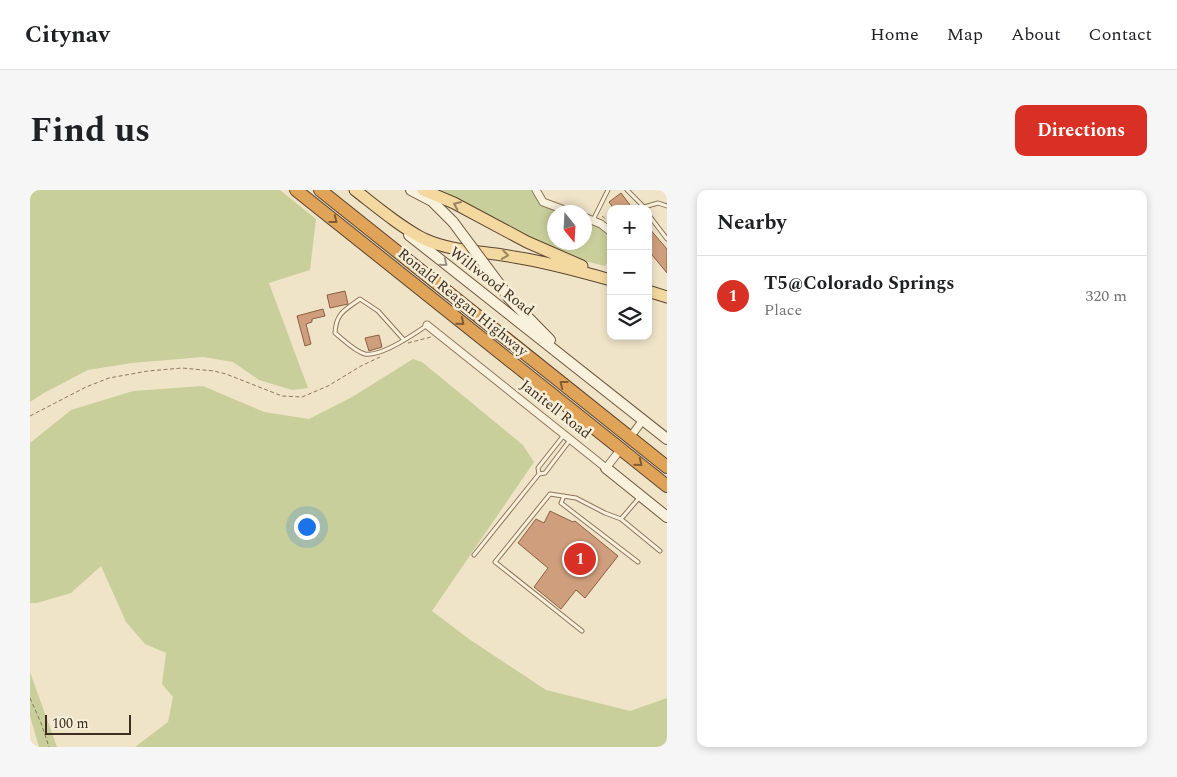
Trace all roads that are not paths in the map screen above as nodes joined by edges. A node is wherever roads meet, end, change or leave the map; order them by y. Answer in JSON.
{"nodes":[{"id":1,"x":296,"y":190,"type":"edge"},
{"id":2,"x":320,"y":190,"type":"edge"},
{"id":3,"x":355,"y":190,"type":"edge"},
{"id":4,"x":411,"y":190,"type":"edge"},
{"id":5,"x":423,"y":190,"type":"edge"},
{"id":6,"x":536,"y":190,"type":"edge"},
{"id":7,"x":608,"y":190,"type":"edge"},
{"id":8,"x":628,"y":190,"type":"edge"},
{"id":9,"x":551,"y":205,"type":"edge"},
{"id":10,"x":642,"y":205,"type":"edge"},
{"id":11,"x":652,"y":205,"type":"edge"},
{"id":12,"x":667,"y":206,"type":"edge"},
{"id":13,"x":380,"y":210,"type":"junction"},
{"id":14,"x":652,"y":219,"type":"edge"},
{"id":15,"x":593,"y":220,"type":"joint"},
{"id":16,"x":607,"y":229,"type":"edge"},
{"id":17,"x":667,"y":239,"type":"edge"},
{"id":18,"x":607,"y":278,"type":"edge"},
{"id":19,"x":607,"y":279,"type":"edge"},
{"id":20,"x":652,"y":292,"type":"edge"},
{"id":21,"x":667,"y":297,"type":"edge"},
{"id":22,"x":426,"y":325,"type":"joint"},
{"id":23,"x":404,"y":340,"type":"junction"},
{"id":24,"x":587,"y":374,"type":"junction"},
{"id":25,"x":643,"y":420,"type":"junction"},
{"id":26,"x":634,"y":432,"type":"dead end"},
{"id":27,"x":568,"y":437,"type":"junction"},
{"id":28,"x":667,"y":439,"type":"edge"},
{"id":29,"x":617,"y":454,"type":"dead end"},
{"id":30,"x":667,"y":467,"type":"edge"},
{"id":31,"x":606,"y":468,"type":"junction"},
{"id":32,"x":539,"y":474,"type":"junction"},
{"id":33,"x":667,"y":486,"type":"edge"},
{"id":34,"x":564,"y":496,"type":"junction"},
{"id":35,"x":641,"y":496,"type":"junction"},
{"id":36,"x":667,"y":517,"type":"edge"},
{"id":37,"x":620,"y":519,"type":"junction"},
{"id":38,"x":660,"y":551,"type":"dead end"},
{"id":39,"x":474,"y":555,"type":"dead end"},
{"id":40,"x":638,"y":562,"type":"dead end"},
{"id":41,"x":582,"y":632,"type":"dead end"}],
"edges":[{"from":1,"to":33,"type":"highway","name":"Ronald Reagan Highway","one_way":true},
{"from":30,"to":2,"type":"highway","name":"Ronald Reagan Highway","one_way":true},
{"from":3,"to":13,"type":"main road"},
{"from":4,"to":24,"type":"street","name":"Willwood Road","bridge":true},
{"from":18,"to":5,"type":"main road","one_way":true},
{"from":6,"to":9,"type":"street"},
{"from":7,"to":15,"type":"lane"},
{"from":8,"to":10,"type":"lane"},
{"from":11,"to":12,"type":"lane"},
{"from":13,"to":19,"type":"main road","one_way":true},
{"from":13,"to":24,"type":"street","name":"Willwood Road","one_way":true},
{"from":14,"to":17,"type":"lane"},
{"from":15,"to":16,"type":"street"},
{"from":20,"to":21,"type":"main road"},
{"from":22,"to":23,"type":"lane"},
{"from":22,"to":27,"type":"street","name":"Janitell Road"},
{"from":23,"to":23,"type":"lane"},
{"from":24,"to":25,"type":"street","name":"Willwood Road"},
{"from":25,"to":26,"type":"street"},
{"from":25,"to":28,"type":"street","name":"Willwood Road"},
{"from":27,"to":31,"type":"street","name":"Janitell Road"},
{"from":27,"to":32,"type":"lane"},
{"from":27,"to":32,"type":"lane"},
{"from":29,"to":31,"type":"street"},
{"from":31,"to":35,"type":"street","name":"Janitell Road"},
{"from":32,"to":39,"type":"lane"},
{"from":34,"to":37,"type":"lane"},
{"from":34,"to":40,"type":"lane"},
{"from":34,"to":41,"type":"lane"},
{"from":35,"to":36,"type":"street","name":"Janitell Road"},
{"from":35,"to":37,"type":"lane"},
{"from":37,"to":38,"type":"lane"}]}
